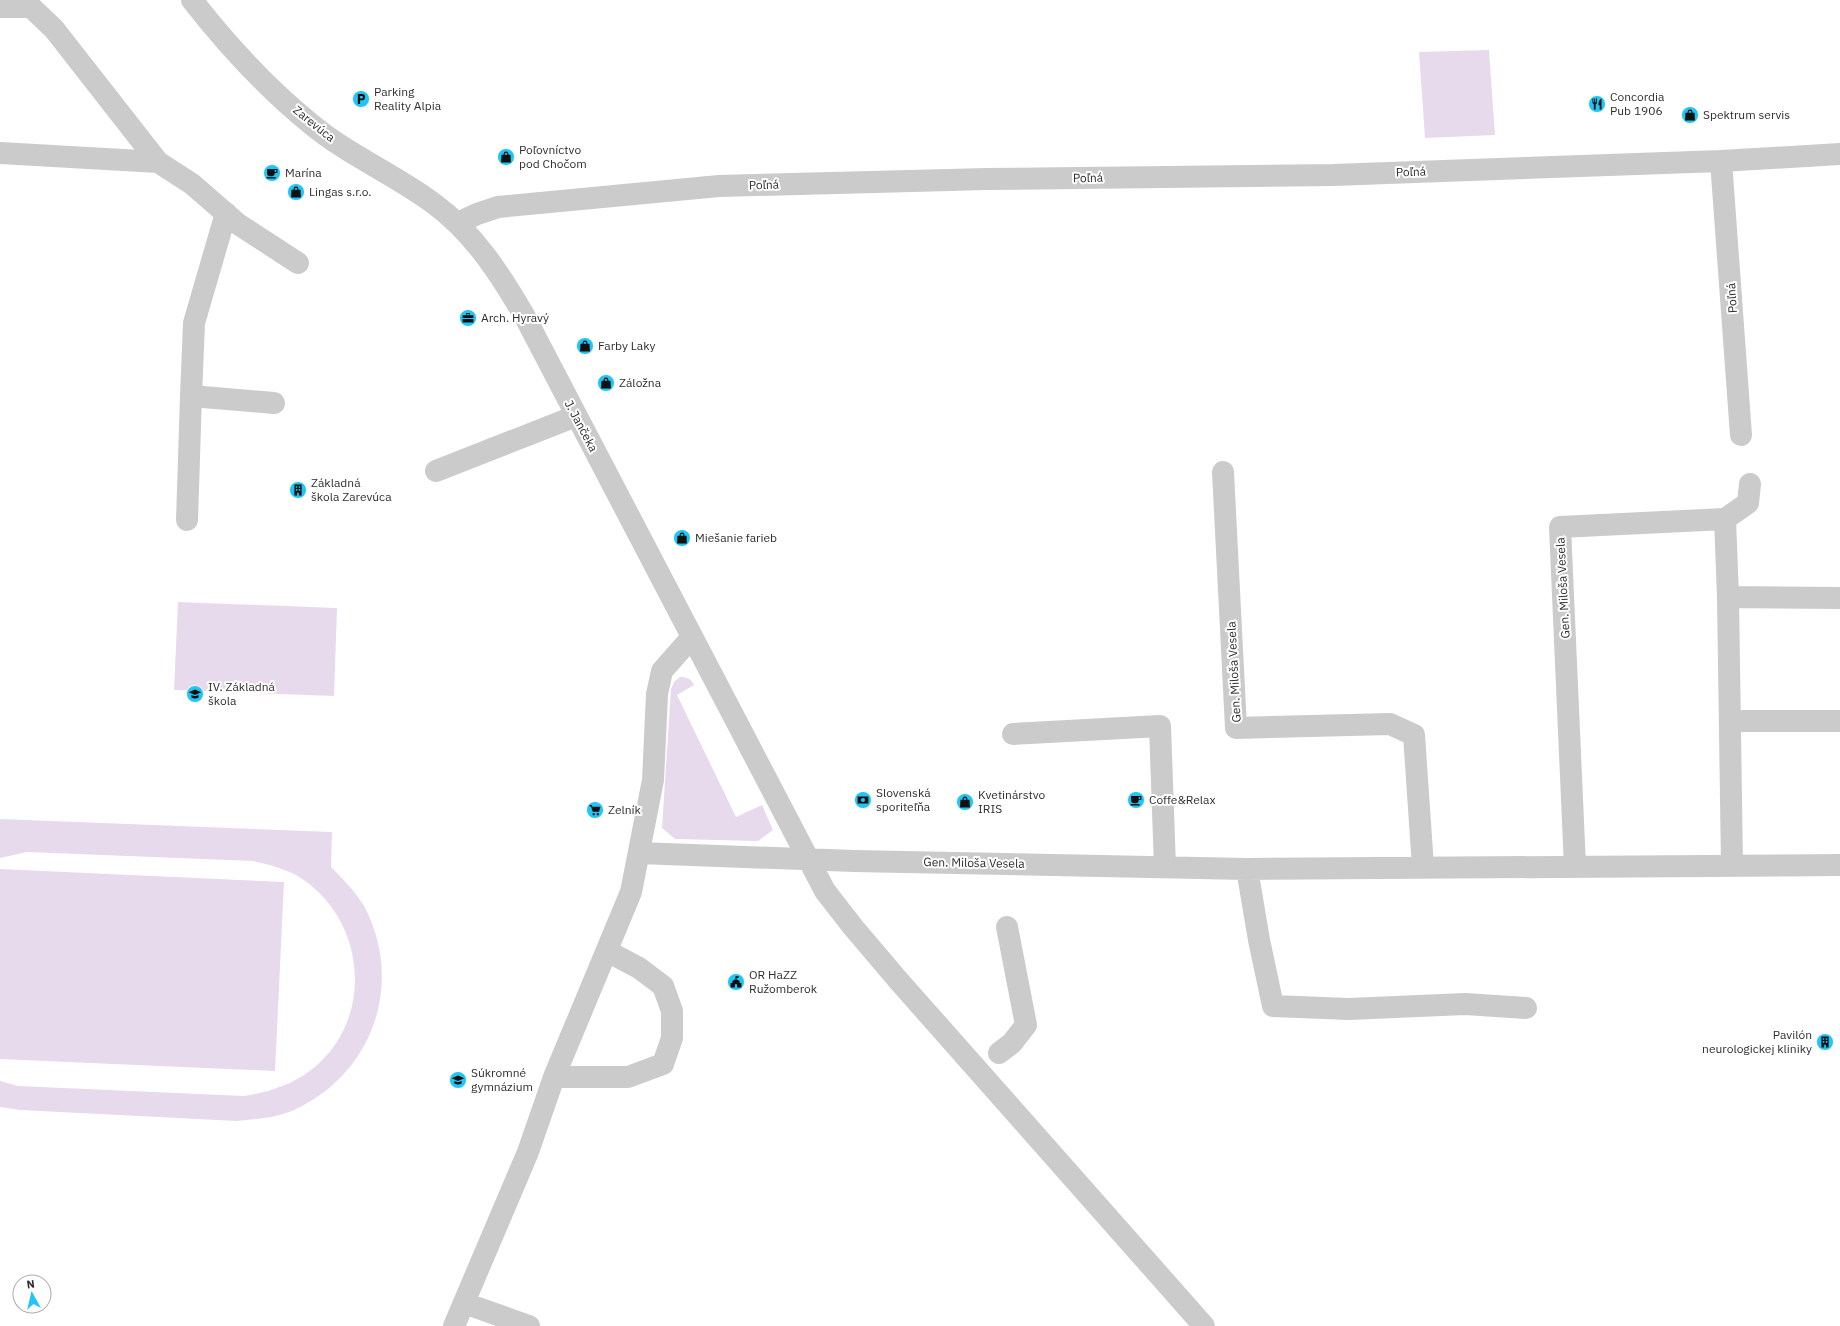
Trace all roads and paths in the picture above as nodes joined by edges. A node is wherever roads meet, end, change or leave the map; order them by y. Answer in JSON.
{"nodes":[{"id":1,"x":192,"y":0,"type":"edge"},
{"id":2,"x":0,"y":7,"type":"edge"},
{"id":3,"x":0,"y":154,"type":"edge"},
{"id":4,"x":1840,"y":154,"type":"edge"},
{"id":5,"x":1721,"y":161,"type":"junction"},
{"id":6,"x":158,"y":162,"type":"junction"},
{"id":7,"x":226,"y":213,"type":"junction"},
{"id":8,"x":458,"y":223,"type":"junction"},
{"id":9,"x":298,"y":263,"type":"dead end"},
{"id":10,"x":191,"y":396,"type":"junction"},
{"id":11,"x":274,"y":403,"type":"dead end"},
{"id":12,"x":576,"y":416,"type":"junction"},
{"id":13,"x":1741,"y":434,"type":"dead end"},
{"id":14,"x":436,"y":471,"type":"dead end"},
{"id":15,"x":1224,"y":472,"type":"dead end"},
{"id":16,"x":1750,"y":484,"type":"dead end"},
{"id":17,"x":1724,"y":519,"type":"junction"},
{"id":18,"x":187,"y":520,"type":"dead end"},
{"id":19,"x":1728,"y":597,"type":"junction"},
{"id":20,"x":1840,"y":598,"type":"edge"},
{"id":21,"x":692,"y":638,"type":"junction"},
{"id":22,"x":1730,"y":721,"type":"junction"},
{"id":23,"x":1840,"y":721,"type":"edge"},
{"id":24,"x":1013,"y":734,"type":"dead end"},
{"id":25,"x":640,"y":853,"type":"junction"},
{"id":26,"x":808,"y":859,"type":"junction"},
{"id":27,"x":1840,"y":865,"type":"edge"},
{"id":28,"x":1732,"y":866,"type":"junction"},
{"id":29,"x":1165,"y":867,"type":"junction"},
{"id":30,"x":1423,"y":867,"type":"junction"},
{"id":31,"x":1575,"y":867,"type":"junction"},
{"id":32,"x":1247,"y":869,"type":"junction"},
{"id":33,"x":1007,"y":927,"type":"dead end"},
{"id":34,"x":607,"y":951,"type":"junction"},
{"id":35,"x":1526,"y":1008,"type":"dead end"},
{"id":36,"x":999,"y":1053,"type":"dead end"},
{"id":37,"x":554,"y":1077,"type":"junction"},
{"id":38,"x":464,"y":1303,"type":"junction"},
{"id":39,"x":454,"y":1326,"type":"edge"},
{"id":40,"x":529,"y":1326,"type":"edge"},
{"id":41,"x":1204,"y":1326,"type":"edge"}],
"edges":[{"from":1,"to":8,"type":"street","name":"Zarevúca"},
{"from":2,"to":6,"type":"street"},
{"from":3,"to":6,"type":"street"},
{"from":4,"to":5,"type":"street","name":"Poľná"},
{"from":5,"to":8,"type":"street","name":"Poľná"},
{"from":5,"to":13,"type":"street","name":"Poľná"},
{"from":6,"to":7,"type":"street"},
{"from":7,"to":9,"type":"street"},
{"from":7,"to":10,"type":"street"},
{"from":8,"to":12,"type":"street","name":"J. Jančeka"},
{"from":10,"to":11,"type":"street"},
{"from":10,"to":18,"type":"street"},
{"from":12,"to":14,"type":"street"},
{"from":12,"to":21,"type":"street","name":"J. Jančeka"},
{"from":15,"to":30,"type":"street","name":"Gen. Miloša Vesela"},
{"from":16,"to":17,"type":"street"},
{"from":17,"to":19,"type":"street"},
{"from":17,"to":31,"type":"street","name":"Gen. Miloša Vesela"},
{"from":19,"to":20,"type":"street"},
{"from":19,"to":22,"type":"street"},
{"from":21,"to":25,"type":"street"},
{"from":21,"to":26,"type":"street","name":"J. Jančeka"},
{"from":22,"to":23,"type":"street"},
{"from":22,"to":28,"type":"street"},
{"from":24,"to":29,"type":"street"},
{"from":25,"to":26,"type":"street","name":"Gen. Miloša Vesela"},
{"from":25,"to":34,"type":"street"},
{"from":26,"to":29,"type":"street","name":"Gen. Miloša Vesela"},
{"from":26,"to":41,"type":"street","name":"J. Jančeka"},
{"from":27,"to":28,"type":"street","name":"Gen. Miloša Vesela"},
{"from":28,"to":31,"type":"street","name":"Gen. Miloša Vesela"},
{"from":29,"to":32,"type":"street","name":"Gen. Miloša Vesela"},
{"from":30,"to":31,"type":"street","name":"Gen. Miloša Vesela"},
{"from":30,"to":32,"type":"street","name":"Gen. Miloša Vesela"},
{"from":32,"to":35,"type":"street"},
{"from":33,"to":36,"type":"street"},
{"from":34,"to":37,"type":"street"},
{"from":34,"to":37,"type":"street"},
{"from":37,"to":38,"type":"street"},
{"from":38,"to":39,"type":"street"},
{"from":38,"to":40,"type":"street"}]}
